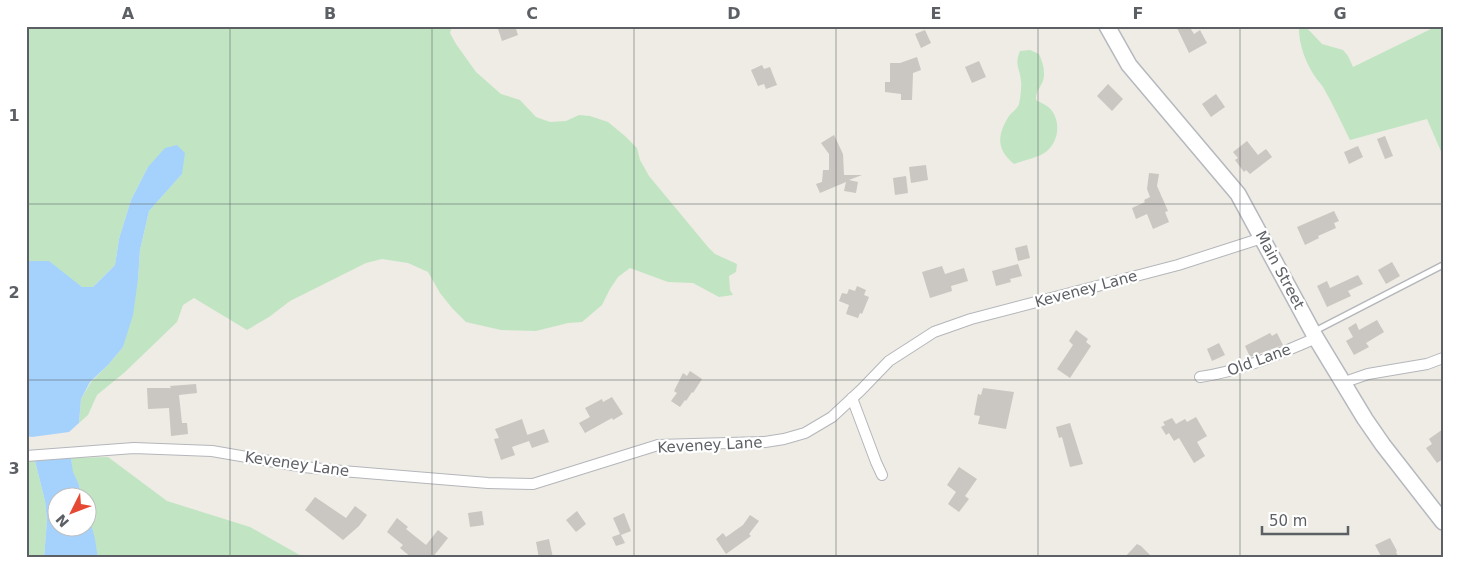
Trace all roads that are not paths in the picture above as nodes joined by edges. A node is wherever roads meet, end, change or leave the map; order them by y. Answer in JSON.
{"nodes":[{"id":1,"x":1108,"y":26,"type":"edge"},
{"id":2,"x":1262,"y":238,"type":"junction"},
{"id":3,"x":1443,"y":265,"type":"edge"},
{"id":4,"x":1315,"y":335,"type":"junction"},
{"id":5,"x":1443,"y":358,"type":"edge"},
{"id":6,"x":1200,"y":377,"type":"dead end"},
{"id":7,"x":1342,"y":383,"type":"junction"},
{"id":8,"x":852,"y":398,"type":"junction"},
{"id":9,"x":26,"y":456,"type":"edge"},
{"id":10,"x":882,"y":475,"type":"dead end"},
{"id":11,"x":1443,"y":522,"type":"edge"}],
"edges":[{"from":1,"to":2,"type":"main road","name":"Main Street"},
{"from":2,"to":4,"type":"main road","name":"Main Street"},
{"from":2,"to":8,"type":"street","name":"Keveney Lane"},
{"from":3,"to":4,"type":"lane"},
{"from":4,"to":6,"type":"street","name":"Old Lane"},
{"from":4,"to":7,"type":"main road","name":"Main Street"},
{"from":5,"to":7,"type":"street"},
{"from":7,"to":11,"type":"main road","name":"Main Street"},
{"from":8,"to":9,"type":"street","name":"Keveney Lane"},
{"from":8,"to":10,"type":"street"}]}
